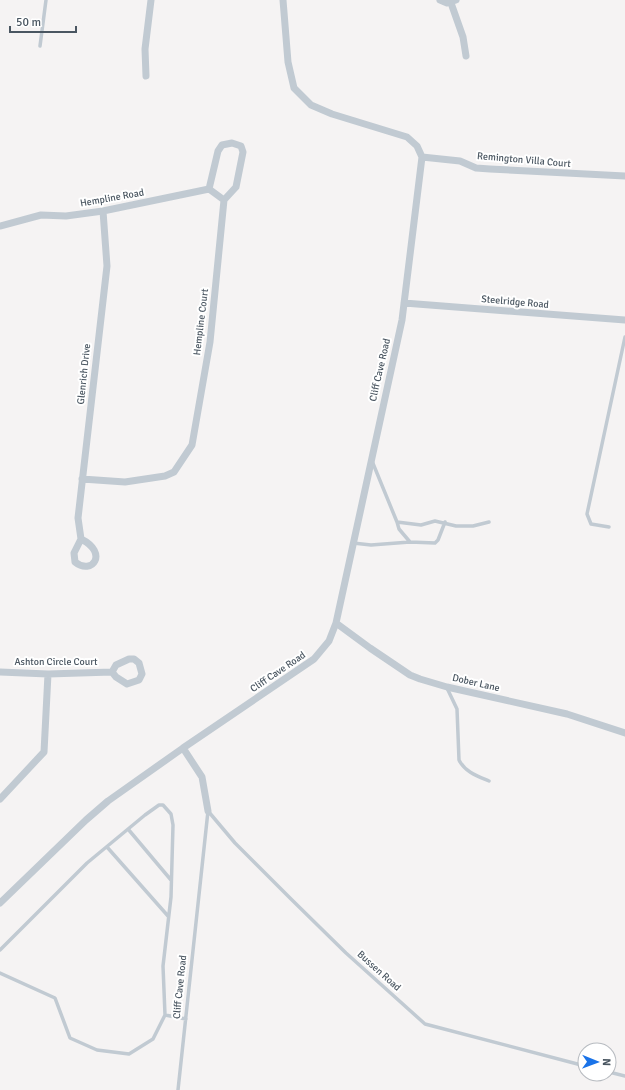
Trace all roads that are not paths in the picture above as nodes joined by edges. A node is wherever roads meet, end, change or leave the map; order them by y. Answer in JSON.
{"nodes":[{"id":1,"x":46,"y":0,"type":"edge"},
{"id":2,"x":151,"y":0,"type":"edge"},
{"id":3,"x":283,"y":0,"type":"edge"},
{"id":4,"x":440,"y":0,"type":"edge"},
{"id":5,"x":454,"y":2,"type":"edge"},
{"id":6,"x":40,"y":46,"type":"dead end"},
{"id":7,"x":466,"y":56,"type":"dead end"},
{"id":8,"x":146,"y":76,"type":"dead end"},
{"id":9,"x":422,"y":158,"type":"junction"},
{"id":10,"x":625,"y":176,"type":"edge"},
{"id":11,"x":209,"y":189,"type":"junction"},
{"id":12,"x":224,"y":200,"type":"junction"},
{"id":13,"x":103,"y":211,"type":"junction"},
{"id":14,"x":0,"y":226,"type":"edge"},
{"id":15,"x":404,"y":303,"type":"junction"},
{"id":16,"x":625,"y":320,"type":"edge"},
{"id":17,"x":625,"y":337,"type":"edge"},
{"id":18,"x":371,"y":458,"type":"junction"},
{"id":19,"x":82,"y":479,"type":"junction"},
{"id":20,"x":396,"y":522,"type":"junction"},
{"id":21,"x":445,"y":522,"type":"junction"},
{"id":22,"x":489,"y":522,"type":"dead end"},
{"id":23,"x":609,"y":528,"type":"dead end"},
{"id":24,"x":81,"y":539,"type":"dead end"},
{"id":25,"x":410,"y":542,"type":"junction"},
{"id":26,"x":352,"y":543,"type":"junction"},
{"id":27,"x":336,"y":623,"type":"junction"},
{"id":28,"x":0,"y":672,"type":"edge"},
{"id":29,"x":112,"y":672,"type":"dead end"},
{"id":30,"x":48,"y":674,"type":"junction"},
{"id":31,"x":447,"y":687,"type":"junction"},
{"id":32,"x":625,"y":733,"type":"edge"},
{"id":33,"x":183,"y":748,"type":"junction"},
{"id":34,"x":489,"y":781,"type":"dead end"},
{"id":35,"x":0,"y":799,"type":"edge"},
{"id":36,"x":208,"y":811,"type":"junction"},
{"id":37,"x":128,"y":829,"type":"junction"},
{"id":38,"x":107,"y":847,"type":"junction"},
{"id":39,"x":171,"y":880,"type":"junction"},
{"id":40,"x":0,"y":903,"type":"edge"},
{"id":41,"x":168,"y":916,"type":"junction"},
{"id":42,"x":0,"y":950,"type":"edge"},
{"id":43,"x":0,"y":973,"type":"edge"},
{"id":44,"x":165,"y":1015,"type":"junction"},
{"id":45,"x":186,"y":1019,"type":"junction"},
{"id":46,"x":577,"y":1064,"type":"edge"},
{"id":47,"x":178,"y":1090,"type":"edge"}],
"edges":[{"from":1,"to":6,"type":"lane"},
{"from":2,"to":8,"type":"street"},
{"from":3,"to":9,"type":"street"},
{"from":4,"to":5,"type":"street"},
{"from":5,"to":7,"type":"street"},
{"from":9,"to":10,"type":"street","name":"Remington Villa Court"},
{"from":9,"to":15,"type":"street","name":"Cliff Cave Road"},
{"from":11,"to":12,"type":"street"},
{"from":11,"to":12,"type":"street"},
{"from":11,"to":13,"type":"street","name":"Hempline Road"},
{"from":12,"to":19,"type":"street","name":"Hempline Court"},
{"from":13,"to":14,"type":"street","name":"Hempline Road"},
{"from":13,"to":19,"type":"street","name":"Glenrich Drive"},
{"from":15,"to":16,"type":"street","name":"Steelridge Road"},
{"from":15,"to":18,"type":"street","name":"Cliff Cave Road"},
{"from":17,"to":23,"type":"lane"},
{"from":18,"to":20,"type":"lane"},
{"from":18,"to":26,"type":"street","name":"Cliff Cave Road"},
{"from":19,"to":24,"type":"street","name":"Glenrich Drive"},
{"from":20,"to":21,"type":"lane"},
{"from":20,"to":25,"type":"lane"},
{"from":21,"to":22,"type":"lane"},
{"from":21,"to":25,"type":"lane"},
{"from":25,"to":26,"type":"lane"},
{"from":26,"to":27,"type":"street","name":"Cliff Cave Road"},
{"from":27,"to":31,"type":"street","name":"Dober Lane"},
{"from":27,"to":33,"type":"street","name":"Cliff Cave Road"},
{"from":28,"to":30,"type":"street","name":"Ashton Circle Court"},
{"from":29,"to":30,"type":"street","name":"Ashton Circle Court"},
{"from":30,"to":35,"type":"street"},
{"from":31,"to":32,"type":"street","name":"Dober Lane"},
{"from":31,"to":34,"type":"lane"},
{"from":33,"to":36,"type":"street","name":"Cliff Cave Road"},
{"from":33,"to":40,"type":"street","name":"Cliff Cave Road"},
{"from":36,"to":45,"type":"lane","name":"Cliff Cave Road"},
{"from":36,"to":46,"type":"lane","name":"Bussen Road"},
{"from":37,"to":38,"type":"lane"},
{"from":37,"to":39,"type":"lane"},
{"from":37,"to":39,"type":"lane"},
{"from":38,"to":41,"type":"lane"},
{"from":38,"to":42,"type":"lane"},
{"from":39,"to":41,"type":"lane"},
{"from":41,"to":44,"type":"lane"},
{"from":43,"to":44,"type":"lane"},
{"from":44,"to":45,"type":"lane"},
{"from":45,"to":47,"type":"lane","name":"Cliff Cave Road"}]}
